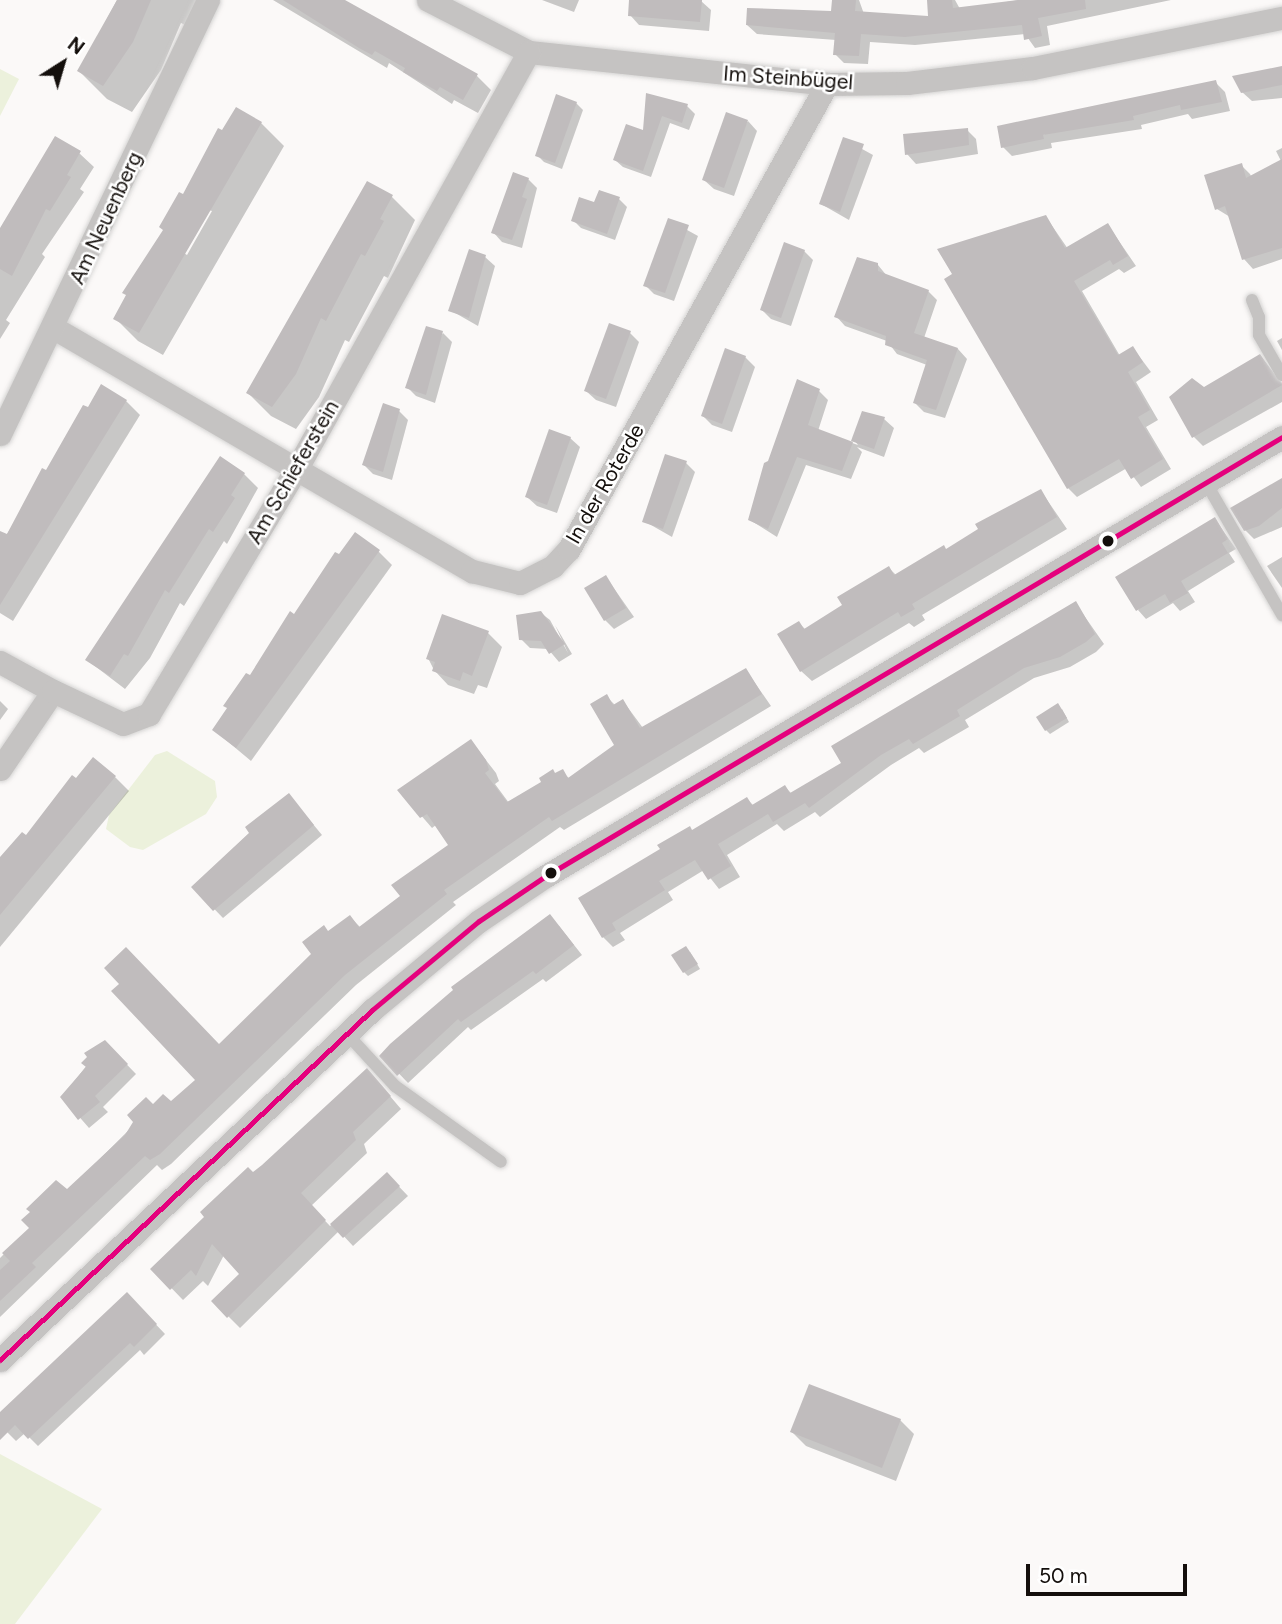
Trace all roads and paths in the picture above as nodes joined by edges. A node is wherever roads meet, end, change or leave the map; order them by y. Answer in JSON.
{"nodes":[{"id":1,"x":208,"y":0,"type":"edge"},
{"id":2,"x":428,"y":0,"type":"edge"},
{"id":3,"x":1282,"y":18,"type":"edge"},
{"id":4,"x":529,"y":52,"type":"junction"},
{"id":5,"x":827,"y":84,"type":"junction"},
{"id":6,"x":1252,"y":300,"type":"dead end"},
{"id":7,"x":54,"y":328,"type":"junction"},
{"id":8,"x":1282,"y":375,"type":"edge"},
{"id":9,"x":0,"y":434,"type":"edge"},
{"id":10,"x":1282,"y":437,"type":"edge"},
{"id":11,"x":297,"y":468,"type":"junction"},
{"id":12,"x":1205,"y":481,"type":"junction"},
{"id":13,"x":1282,"y":615,"type":"edge"},
{"id":14,"x":0,"y":662,"type":"edge"},
{"id":15,"x":52,"y":691,"type":"junction"},
{"id":16,"x":0,"y":769,"type":"edge"},
{"id":17,"x":347,"y":1034,"type":"junction"},
{"id":18,"x":501,"y":1162,"type":"dead end"},
{"id":19,"x":0,"y":1360,"type":"edge"}],
"edges":[{"from":1,"to":7,"type":"street","name":"Am Neuenberg"},
{"from":2,"to":4,"type":"street","name":"Im Steinbügel"},
{"from":3,"to":5,"type":"street","name":"Im Steinbügel"},
{"from":4,"to":5,"type":"street","name":"Im Steinbügel"},
{"from":4,"to":11,"type":"street","name":"Am Schieferstein"},
{"from":5,"to":11,"type":"street","name":"In der Roterde"},
{"from":6,"to":8,"type":"lane"},
{"from":7,"to":9,"type":"street","name":"Am Neuenberg"},
{"from":7,"to":11,"type":"street","name":"In der Roterde"},
{"from":10,"to":12,"type":"street"},
{"from":11,"to":15,"type":"street","name":"Am Schieferstein"},
{"from":12,"to":13,"type":"lane"},
{"from":12,"to":17,"type":"street"},
{"from":14,"to":15,"type":"street"},
{"from":15,"to":16,"type":"street"},
{"from":17,"to":18,"type":"lane"},
{"from":17,"to":19,"type":"street"}]}
